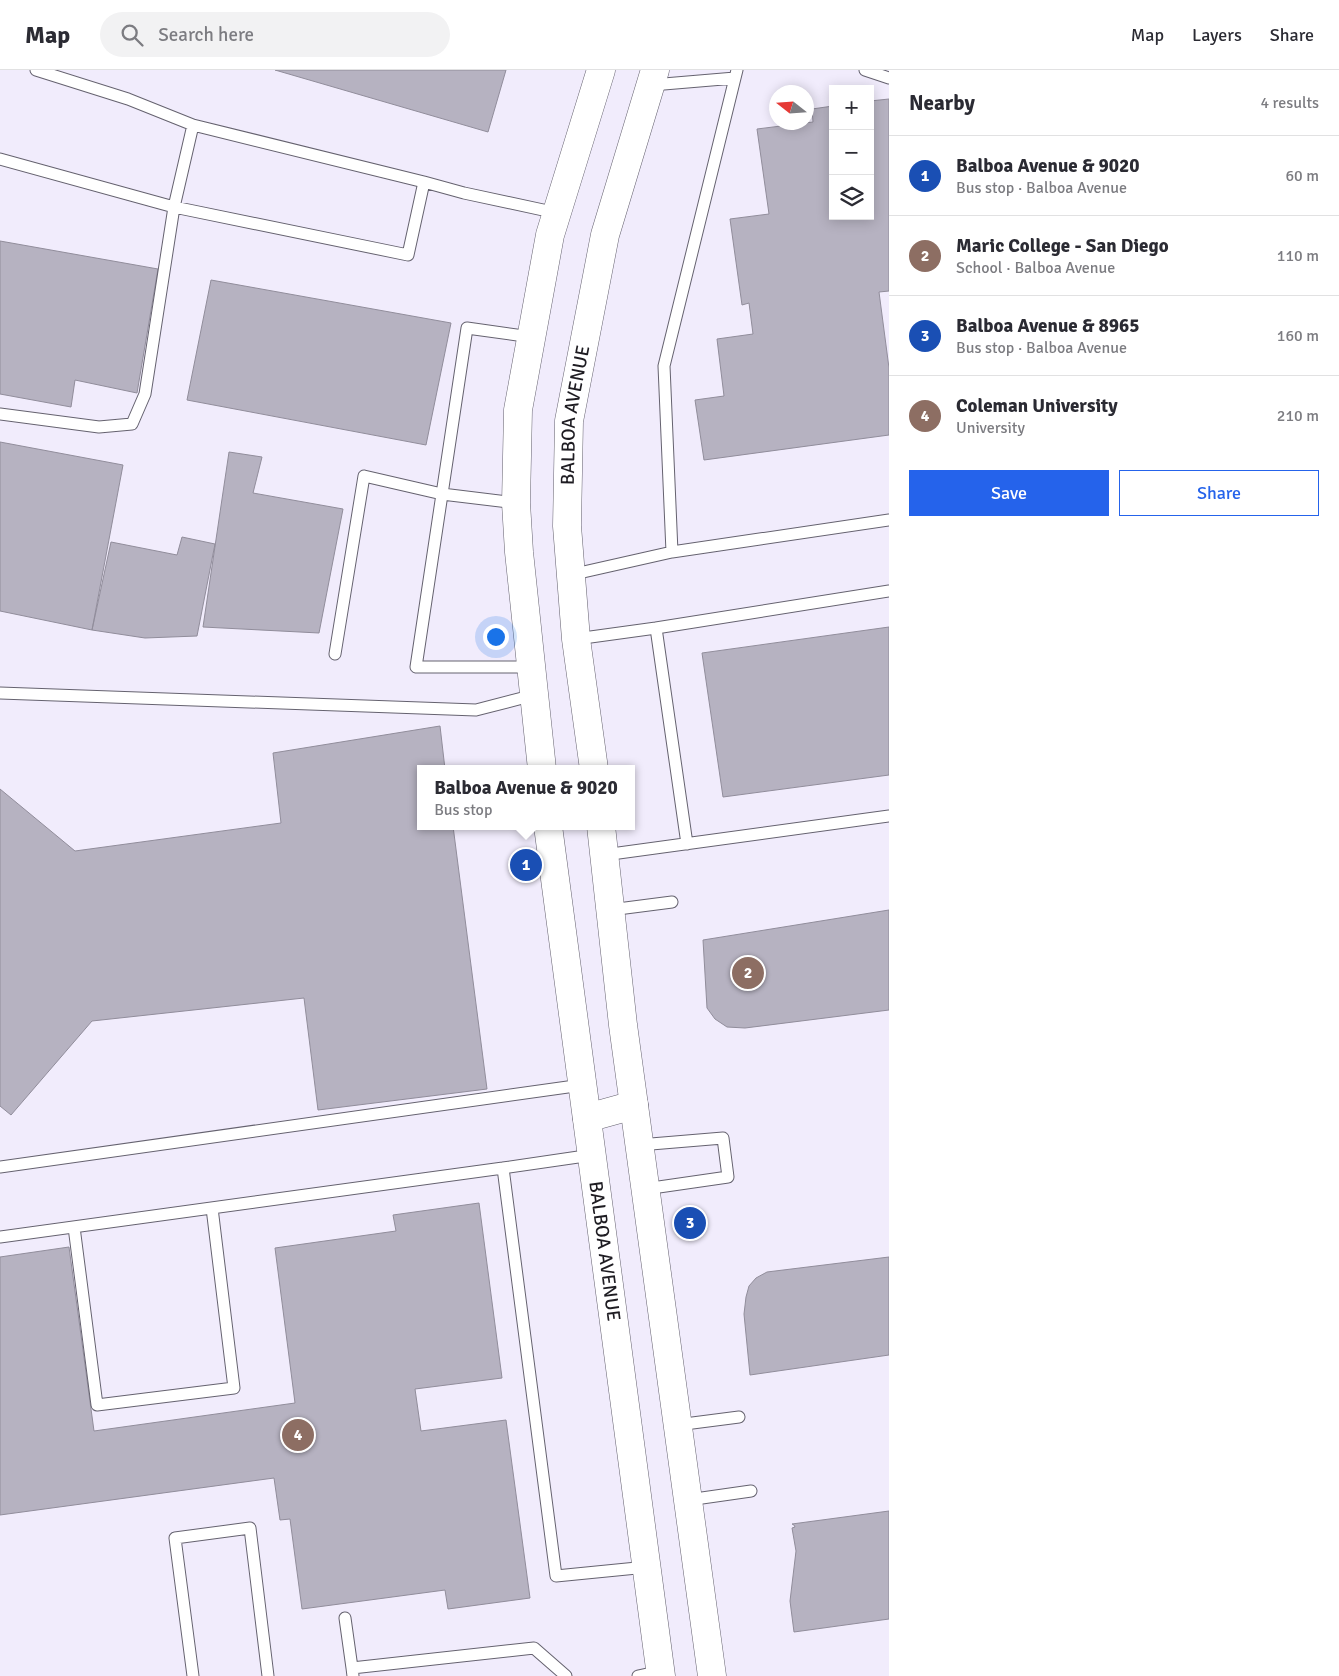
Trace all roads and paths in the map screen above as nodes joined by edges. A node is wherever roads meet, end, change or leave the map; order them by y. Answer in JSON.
{"nodes":[{"id":1,"x":36,"y":70,"type":"edge"},
{"id":2,"x":601,"y":70,"type":"edge"},
{"id":3,"x":869,"y":70,"type":"edge"},
{"id":4,"x":736,"y":74,"type":"edge"},
{"id":5,"x":653,"y":78,"type":"edge"},
{"id":6,"x":889,"y":78,"type":"edge"},
{"id":7,"x":193,"y":125,"type":"junction"},
{"id":8,"x":0,"y":159,"type":"edge"},
{"id":9,"x":424,"y":182,"type":"junction"},
{"id":10,"x":174,"y":207,"type":"junction"},
{"id":11,"x":557,"y":213,"type":"junction"},
{"id":12,"x":531,"y":337,"type":"junction"},
{"id":13,"x":0,"y":414,"type":"edge"},
{"id":14,"x":442,"y":494,"type":"junction"},
{"id":15,"x":516,"y":502,"type":"junction"},
{"id":16,"x":889,"y":520,"type":"edge"},
{"id":17,"x":672,"y":552,"type":"junction"},
{"id":18,"x":570,"y":575,"type":"junction"},
{"id":19,"x":889,"y":591,"type":"edge"},
{"id":20,"x":656,"y":628,"type":"junction"},
{"id":21,"x":576,"y":639,"type":"junction"},
{"id":22,"x":335,"y":654,"type":"dead end"},
{"id":23,"x":532,"y":667,"type":"junction"},
{"id":24,"x":0,"y":693,"type":"edge"},
{"id":25,"x":534,"y":696,"type":"junction"},
{"id":26,"x":542,"y":765,"type":"edge"},
{"id":27,"x":593,"y":765,"type":"edge"},
{"id":28,"x":889,"y":816,"type":"edge"},
{"id":29,"x":549,"y":830,"type":"edge"},
{"id":30,"x":601,"y":830,"type":"edge"},
{"id":31,"x":687,"y":844,"type":"junction"},
{"id":32,"x":604,"y":854,"type":"junction"},
{"id":33,"x":672,"y":902,"type":"dead end"},
{"id":34,"x":610,"y":910,"type":"junction"},
{"id":35,"x":582,"y":1085,"type":"junction"},
{"id":36,"x":634,"y":1105,"type":"junction"},
{"id":37,"x":586,"y":1118,"type":"junction"},
{"id":38,"x":639,"y":1145,"type":"junction"},
{"id":39,"x":592,"y":1155,"type":"junction"},
{"id":40,"x":0,"y":1167,"type":"edge"},
{"id":41,"x":503,"y":1168,"type":"junction"},
{"id":42,"x":645,"y":1190,"type":"junction"},
{"id":43,"x":212,"y":1208,"type":"junction"},
{"id":44,"x":74,"y":1227,"type":"junction"},
{"id":45,"x":0,"y":1237,"type":"edge"},
{"id":46,"x":739,"y":1417,"type":"dead end"},
{"id":47,"x":677,"y":1425,"type":"junction"},
{"id":48,"x":750,"y":1491,"type":"dead end"},
{"id":49,"x":688,"y":1500,"type":"junction"},
{"id":50,"x":647,"y":1567,"type":"junction"},
{"id":51,"x":345,"y":1618,"type":"dead end"},
{"id":52,"x":353,"y":1672,"type":"edge"},
{"id":53,"x":653,"y":1674,"type":"edge"},
{"id":54,"x":193,"y":1676,"type":"edge"},
{"id":55,"x":268,"y":1676,"type":"edge"},
{"id":56,"x":566,"y":1676,"type":"edge"},
{"id":57,"x":712,"y":1676,"type":"edge"}],
"edges":[{"from":1,"to":7,"type":"lane"},
{"from":2,"to":11,"type":"main road"},
{"from":3,"to":6,"type":"lane"},
{"from":4,"to":5,"type":"lane"},
{"from":4,"to":17,"type":"lane"},
{"from":5,"to":18,"type":"main road","name":"BALBOA AVENUE"},
{"from":7,"to":9,"type":"lane"},
{"from":7,"to":10,"type":"lane"},
{"from":8,"to":10,"type":"lane"},
{"from":9,"to":10,"type":"lane"},
{"from":9,"to":11,"type":"lane"},
{"from":10,"to":13,"type":"lane"},
{"from":11,"to":12,"type":"main road"},
{"from":12,"to":14,"type":"lane"},
{"from":12,"to":15,"type":"main road"},
{"from":14,"to":15,"type":"lane"},
{"from":14,"to":22,"type":"lane"},
{"from":14,"to":23,"type":"lane"},
{"from":15,"to":23,"type":"main road"},
{"from":16,"to":17,"type":"lane"},
{"from":17,"to":18,"type":"lane"},
{"from":18,"to":21,"type":"main road","name":"BALBOA AVENUE"},
{"from":19,"to":20,"type":"lane"},
{"from":20,"to":21,"type":"lane"},
{"from":20,"to":31,"type":"lane"},
{"from":21,"to":27,"type":"main road","name":"BALBOA AVENUE"},
{"from":23,"to":25,"type":"main road"},
{"from":24,"to":25,"type":"lane"},
{"from":25,"to":26,"type":"main road"},
{"from":28,"to":31,"type":"lane"},
{"from":29,"to":35,"type":"main road","name":"BALBOA AVENUE"},
{"from":30,"to":32,"type":"main road"},
{"from":31,"to":32,"type":"lane"},
{"from":32,"to":34,"type":"main road"},
{"from":33,"to":34,"type":"lane"},
{"from":34,"to":36,"type":"main road"},
{"from":35,"to":37,"type":"main road","name":"BALBOA AVENUE"},
{"from":35,"to":40,"type":"lane"},
{"from":36,"to":37,"type":"main road"},
{"from":36,"to":38,"type":"main road"},
{"from":37,"to":39,"type":"main road","name":"BALBOA AVENUE"},
{"from":38,"to":42,"type":"main road"},
{"from":38,"to":42,"type":"lane"},
{"from":39,"to":41,"type":"lane"},
{"from":39,"to":50,"type":"main road","name":"BALBOA AVENUE"},
{"from":41,"to":43,"type":"lane"},
{"from":41,"to":50,"type":"lane"},
{"from":42,"to":47,"type":"main road"},
{"from":43,"to":44,"type":"lane"},
{"from":43,"to":44,"type":"lane"},
{"from":44,"to":45,"type":"lane"},
{"from":46,"to":47,"type":"lane"},
{"from":47,"to":49,"type":"main road"},
{"from":48,"to":49,"type":"lane"},
{"from":49,"to":57,"type":"main road"},
{"from":50,"to":53,"type":"main road","name":"BALBOA AVENUE"},
{"from":51,"to":52,"type":"lane"},
{"from":52,"to":56,"type":"lane"},
{"from":54,"to":55,"type":"lane"}]}
